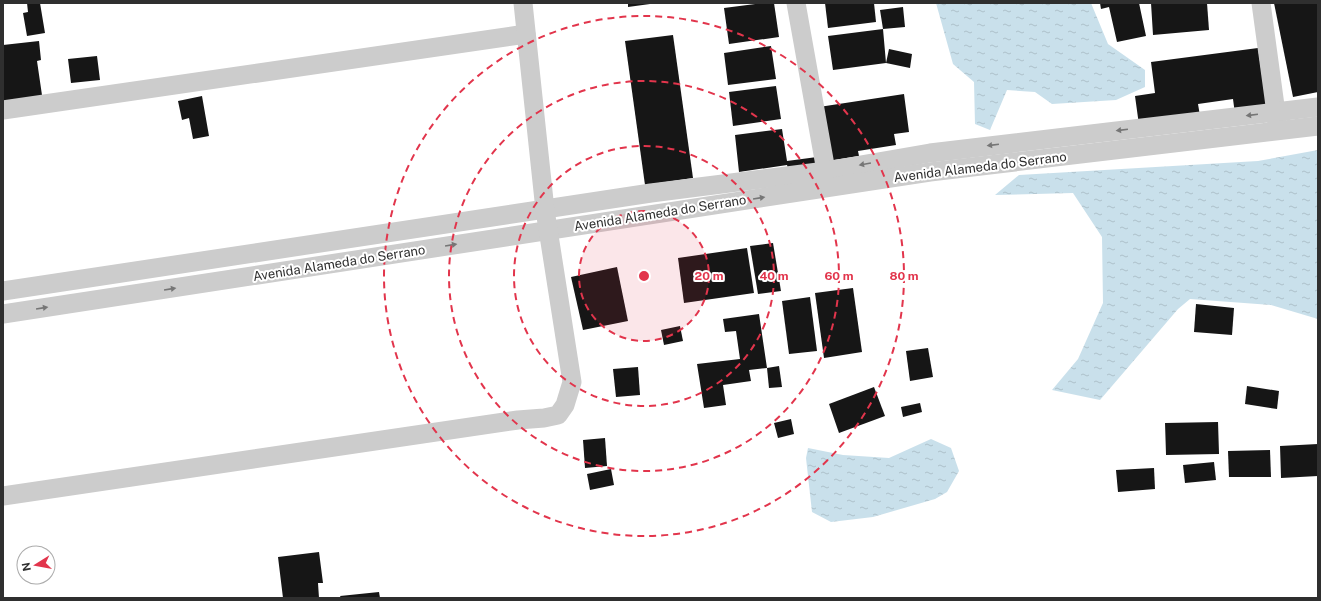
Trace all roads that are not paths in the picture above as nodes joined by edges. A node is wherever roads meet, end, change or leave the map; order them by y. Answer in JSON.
{"nodes":[{"id":1,"x":522,"y":3,"type":"edge"},
{"id":2,"x":796,"y":3,"type":"edge"},
{"id":3,"x":1260,"y":3,"type":"edge"},
{"id":4,"x":526,"y":34,"type":"junction"},
{"id":5,"x":1318,"y":107,"type":"edge"},
{"id":6,"x":3,"y":110,"type":"edge"},
{"id":7,"x":1277,"y":122,"type":"junction"},
{"id":8,"x":1318,"y":126,"type":"edge"},
{"id":9,"x":826,"y":180,"type":"junction"},
{"id":10,"x":546,"y":210,"type":"junction"},
{"id":11,"x":549,"y":230,"type":"junction"},
{"id":12,"x":3,"y":290,"type":"edge"},
{"id":13,"x":3,"y":314,"type":"edge"},
{"id":14,"x":3,"y":496,"type":"edge"}],
"edges":[{"from":1,"to":4,"type":"street"},
{"from":2,"to":9,"type":"street"},
{"from":3,"to":7,"type":"street"},
{"from":4,"to":6,"type":"street"},
{"from":4,"to":10,"type":"street"},
{"from":5,"to":7,"type":"street","name":"Avenida Alameda do Serrano"},
{"from":7,"to":8,"type":"street","name":"Avenida Alameda do Serrano"},
{"from":7,"to":9,"type":"street","name":"Avenida Alameda do Serrano"},
{"from":9,"to":10,"type":"street","name":"Avenida Alameda do Serrano"},
{"from":11,"to":9,"type":"street","name":"Avenida Alameda do Serrano","one_way":true},
{"from":10,"to":11,"type":"street"},
{"from":10,"to":12,"type":"street","name":"Avenida Alameda do Serrano"},
{"from":13,"to":11,"type":"street","name":"Avenida Alameda do Serrano","one_way":true},
{"from":11,"to":14,"type":"street"}]}
